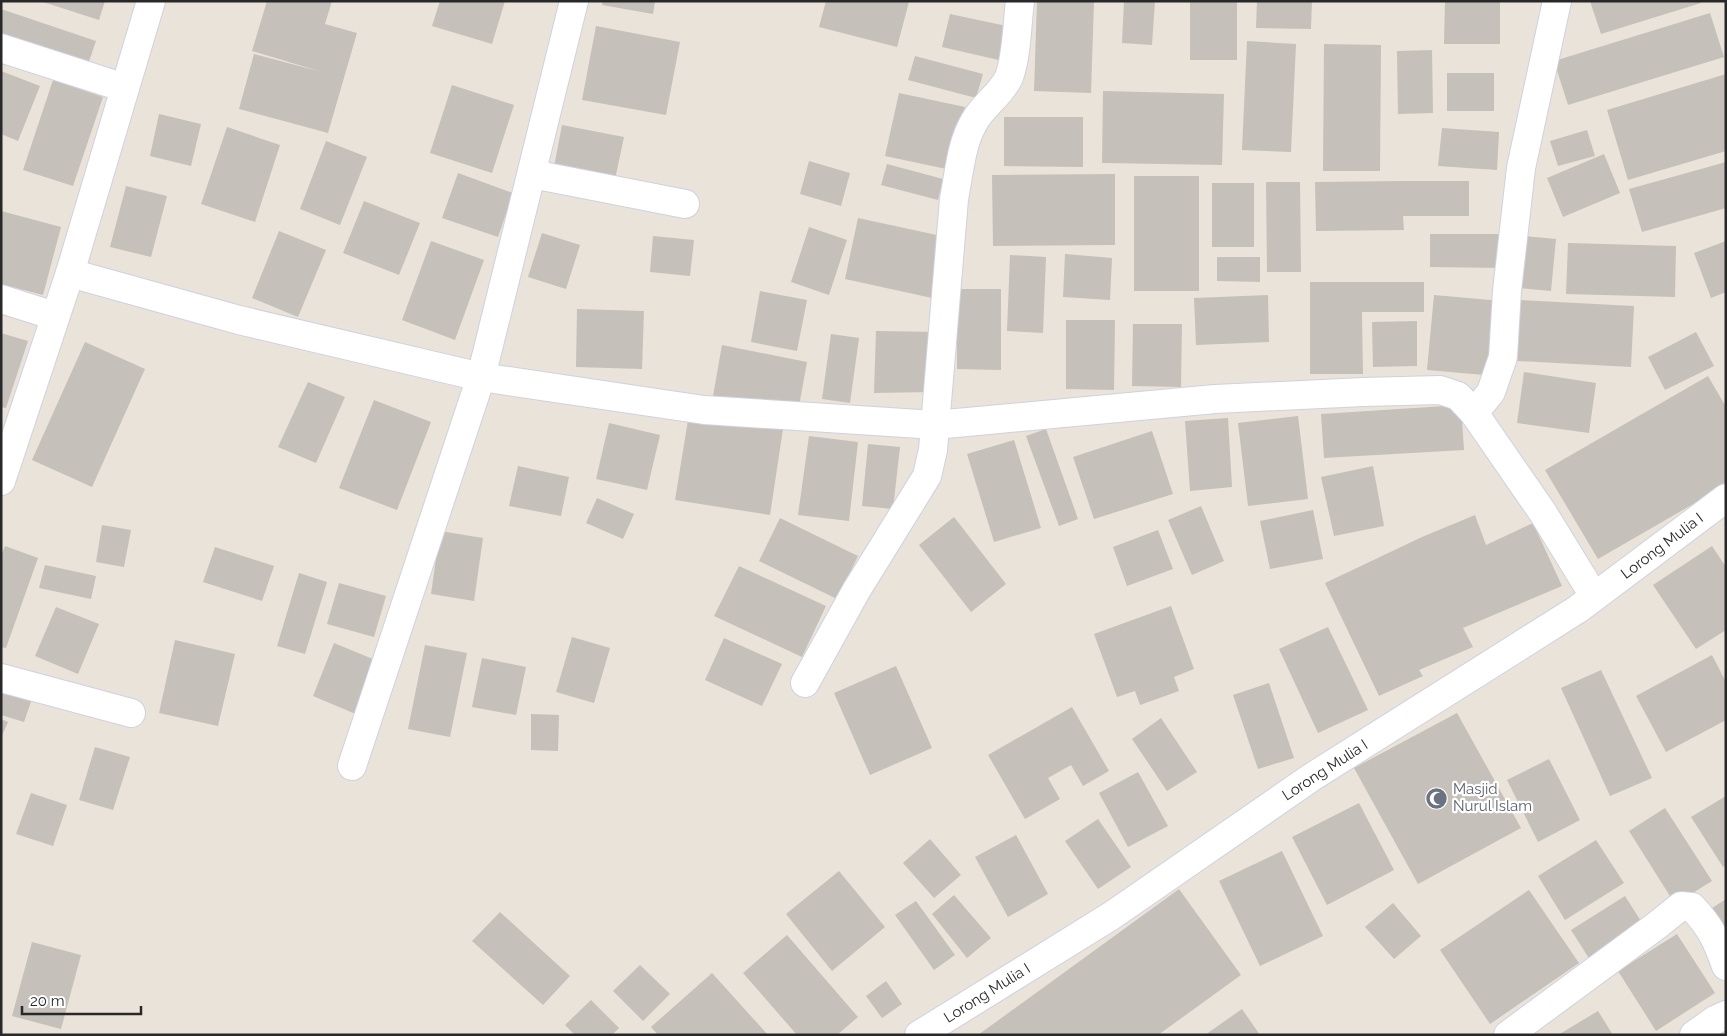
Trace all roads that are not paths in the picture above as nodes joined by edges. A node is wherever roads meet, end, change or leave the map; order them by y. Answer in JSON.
{"nodes":[{"id":1,"x":151,"y":1,"type":"edge"},
{"id":2,"x":574,"y":1,"type":"edge"},
{"id":3,"x":1020,"y":1,"type":"edge"},
{"id":4,"x":1557,"y":1,"type":"edge"},
{"id":5,"x":1,"y":48,"type":"edge"},
{"id":6,"x":125,"y":88,"type":"junction"},
{"id":7,"x":532,"y":174,"type":"junction"},
{"id":8,"x":685,"y":204,"type":"dead end"},
{"id":9,"x":70,"y":273,"type":"junction"},
{"id":10,"x":1,"y":299,"type":"edge"},
{"id":11,"x":55,"y":316,"type":"junction"},
{"id":12,"x":481,"y":377,"type":"junction"},
{"id":13,"x":1474,"y":413,"type":"junction"},
{"id":14,"x":935,"y":425,"type":"junction"},
{"id":15,"x":1,"y":481,"type":"edge"},
{"id":16,"x":1726,"y":498,"type":"edge"},
{"id":17,"x":1594,"y":596,"type":"junction"},
{"id":18,"x":1,"y":678,"type":"edge"},
{"id":19,"x":805,"y":683,"type":"dead end"},
{"id":20,"x":132,"y":713,"type":"dead end"},
{"id":21,"x":352,"y":766,"type":"dead end"},
{"id":22,"x":1726,"y":966,"type":"edge"},
{"id":23,"x":1726,"y":1014,"type":"edge"},
{"id":24,"x":919,"y":1035,"type":"edge"},
{"id":25,"x":1508,"y":1035,"type":"edge"},
{"id":26,"x":1694,"y":1035,"type":"edge"}],
"edges":[{"from":1,"to":6,"type":"street"},
{"from":2,"to":7,"type":"street"},
{"from":3,"to":14,"type":"street"},
{"from":4,"to":13,"type":"street"},
{"from":5,"to":6,"type":"street"},
{"from":6,"to":9,"type":"street"},
{"from":7,"to":8,"type":"street"},
{"from":7,"to":12,"type":"street"},
{"from":9,"to":11,"type":"street"},
{"from":9,"to":12,"type":"street"},
{"from":10,"to":11,"type":"street"},
{"from":11,"to":15,"type":"street"},
{"from":12,"to":14,"type":"street"},
{"from":12,"to":21,"type":"street"},
{"from":13,"to":14,"type":"street"},
{"from":13,"to":17,"type":"street"},
{"from":14,"to":19,"type":"street"},
{"from":16,"to":17,"type":"street","name":"Lorong Mulia I"},
{"from":17,"to":24,"type":"street","name":"Lorong Mulia I"},
{"from":18,"to":20,"type":"street"},
{"from":22,"to":25,"type":"street"},
{"from":23,"to":26,"type":"street"}]}
